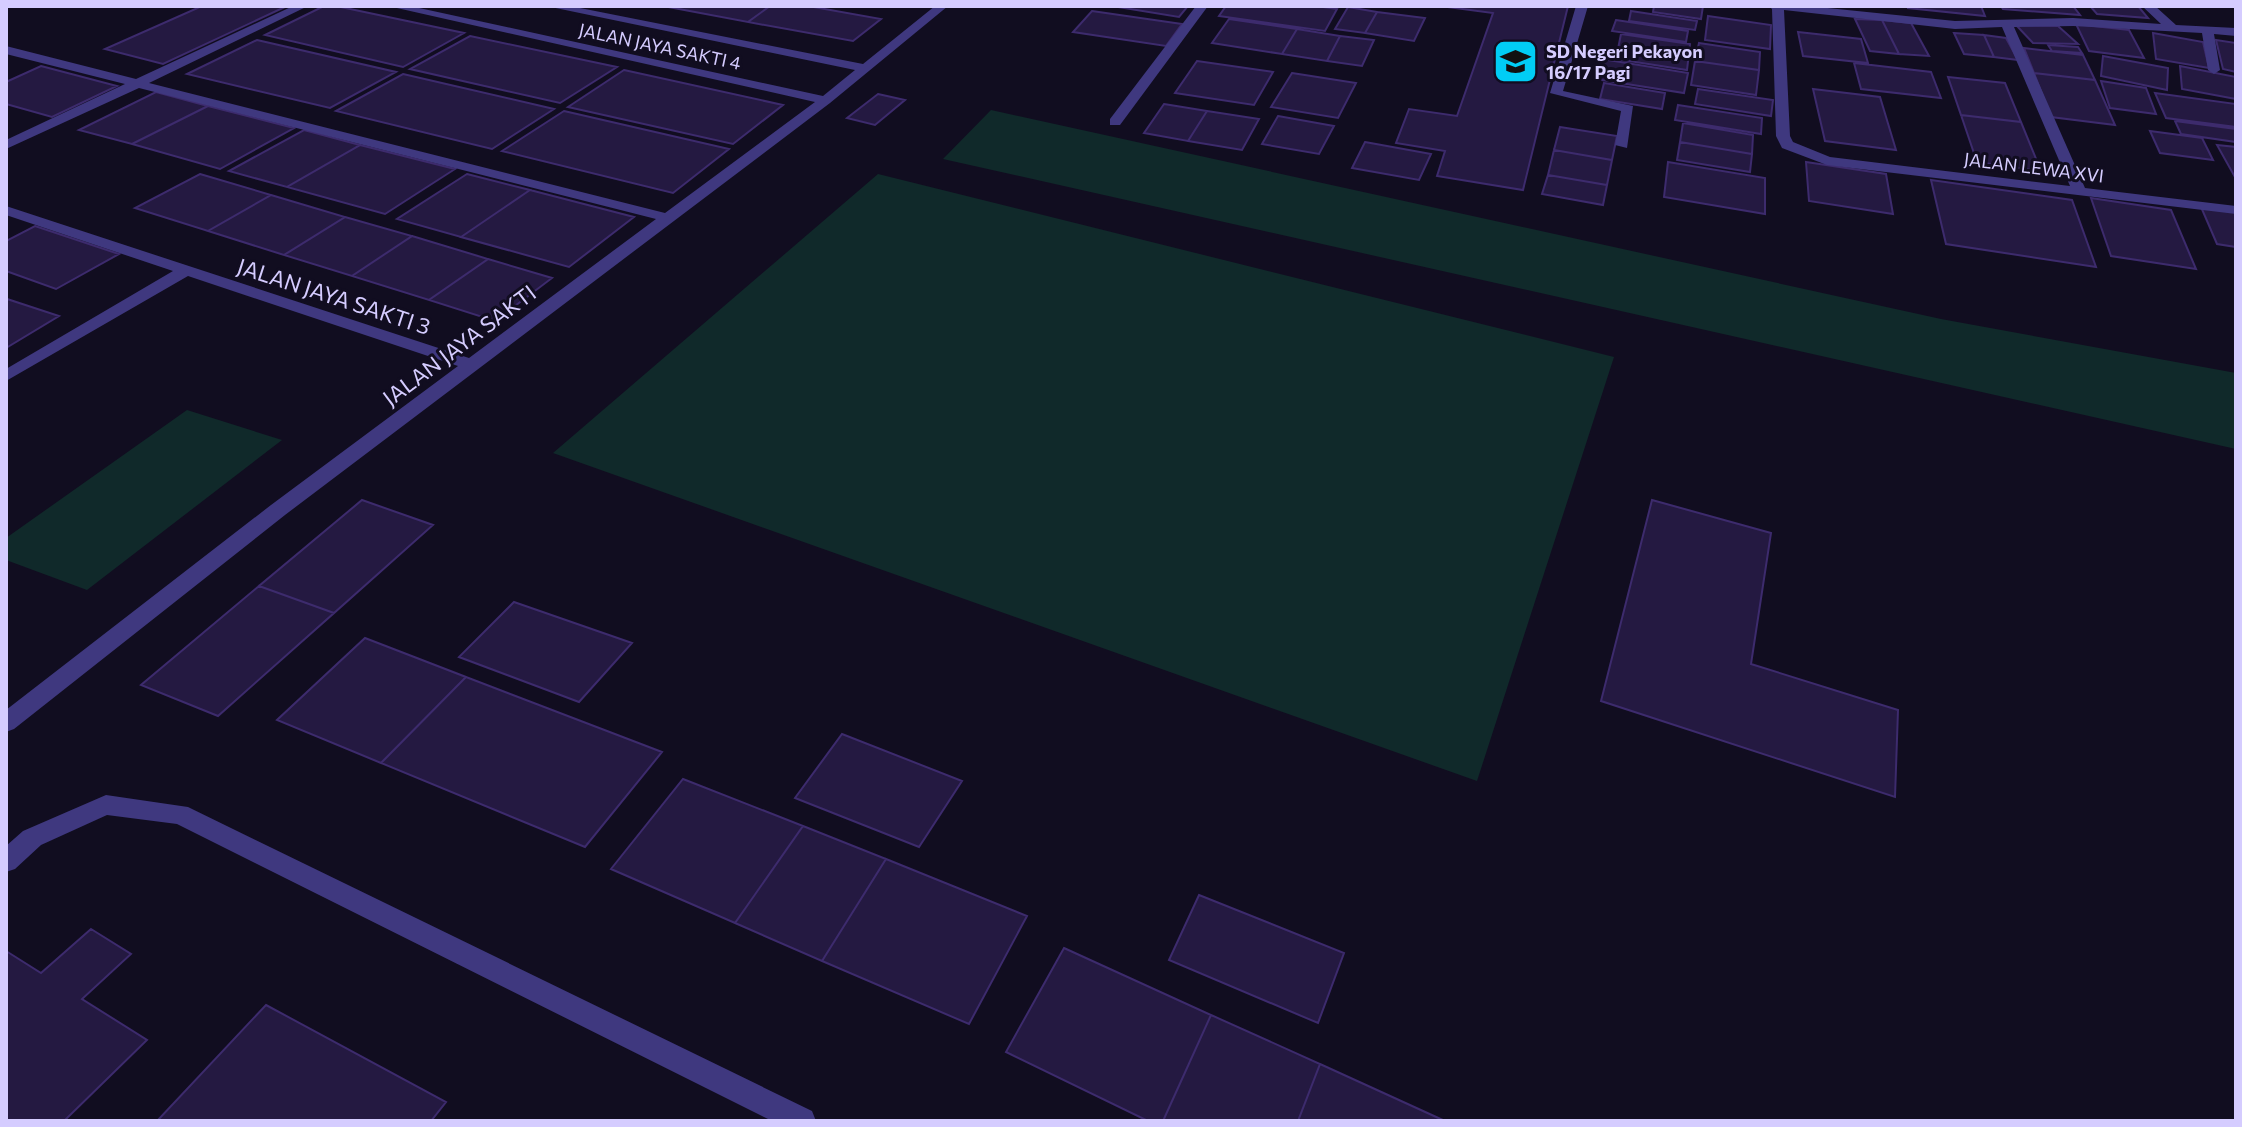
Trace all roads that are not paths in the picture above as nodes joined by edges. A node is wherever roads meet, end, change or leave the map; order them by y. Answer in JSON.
{"nodes":[{"id":1,"x":302,"y":6,"type":"edge"},
{"id":2,"x":394,"y":6,"type":"edge"},
{"id":3,"x":552,"y":6,"type":"edge"},
{"id":4,"x":942,"y":6,"type":"edge"},
{"id":5,"x":1202,"y":6,"type":"edge"},
{"id":6,"x":1582,"y":6,"type":"edge"},
{"id":7,"x":1776,"y":6,"type":"edge"},
{"id":8,"x":1898,"y":6,"type":"edge"},
{"id":9,"x":2148,"y":6,"type":"edge"},
{"id":10,"x":1900,"y":21,"type":"junction"},
{"id":11,"x":2006,"y":22,"type":"junction"},
{"id":12,"x":2173,"y":28,"type":"junction"},
{"id":13,"x":2206,"y":30,"type":"junction"},
{"id":14,"x":2236,"y":32,"type":"edge"},
{"id":15,"x":6,"y":50,"type":"edge"},
{"id":16,"x":866,"y":68,"type":"junction"},
{"id":17,"x":2214,"y":70,"type":"dead end"},
{"id":18,"x":138,"y":83,"type":"junction"},
{"id":19,"x":825,"y":100,"type":"junction"},
{"id":20,"x":1115,"y":122,"type":"dead end"},
{"id":21,"x":6,"y":145,"type":"edge"},
{"id":22,"x":1622,"y":145,"type":"dead end"},
{"id":23,"x":2079,"y":190,"type":"junction"},
{"id":24,"x":2236,"y":210,"type":"edge"},
{"id":25,"x":11,"y":216,"type":"edge"},
{"id":26,"x":668,"y":218,"type":"junction"},
{"id":27,"x":186,"y":270,"type":"junction"},
{"id":28,"x":469,"y":364,"type":"junction"},
{"id":29,"x":6,"y":376,"type":"edge"},
{"id":30,"x":6,"y":723,"type":"edge"},
{"id":31,"x":6,"y":861,"type":"edge"},
{"id":32,"x":802,"y":1121,"type":"edge"}],
"edges":[{"from":1,"to":18,"type":"street"},
{"from":2,"to":19,"type":"street","name":"JALAN JAYA SAKTI 4"},
{"from":3,"to":16,"type":"street"},
{"from":4,"to":16,"type":"street","name":"JALAN JAYA SAKTI"},
{"from":5,"to":20,"type":"street"},
{"from":6,"to":22,"type":"street"},
{"from":7,"to":10,"type":"street"},
{"from":7,"to":23,"type":"street","name":"JALAN LEWA XVI"},
{"from":8,"to":10,"type":"street"},
{"from":9,"to":12,"type":"street"},
{"from":10,"to":11,"type":"street"},
{"from":11,"to":12,"type":"street"},
{"from":11,"to":23,"type":"street"},
{"from":12,"to":13,"type":"street"},
{"from":13,"to":14,"type":"street"},
{"from":13,"to":17,"type":"street"},
{"from":15,"to":18,"type":"street"},
{"from":16,"to":19,"type":"street","name":"JALAN JAYA SAKTI"},
{"from":18,"to":21,"type":"street"},
{"from":18,"to":26,"type":"street"},
{"from":19,"to":26,"type":"street","name":"JALAN JAYA SAKTI"},
{"from":23,"to":24,"type":"street","name":"JALAN LEWA XVI"},
{"from":25,"to":27,"type":"street","name":"JALAN JAYA SAKTI 3"},
{"from":26,"to":28,"type":"street","name":"JALAN JAYA SAKTI"},
{"from":27,"to":28,"type":"street","name":"JALAN JAYA SAKTI 3"},
{"from":27,"to":29,"type":"street"},
{"from":28,"to":30,"type":"street","name":"JALAN JAYA SAKTI"},
{"from":31,"to":32,"type":"street"}]}
